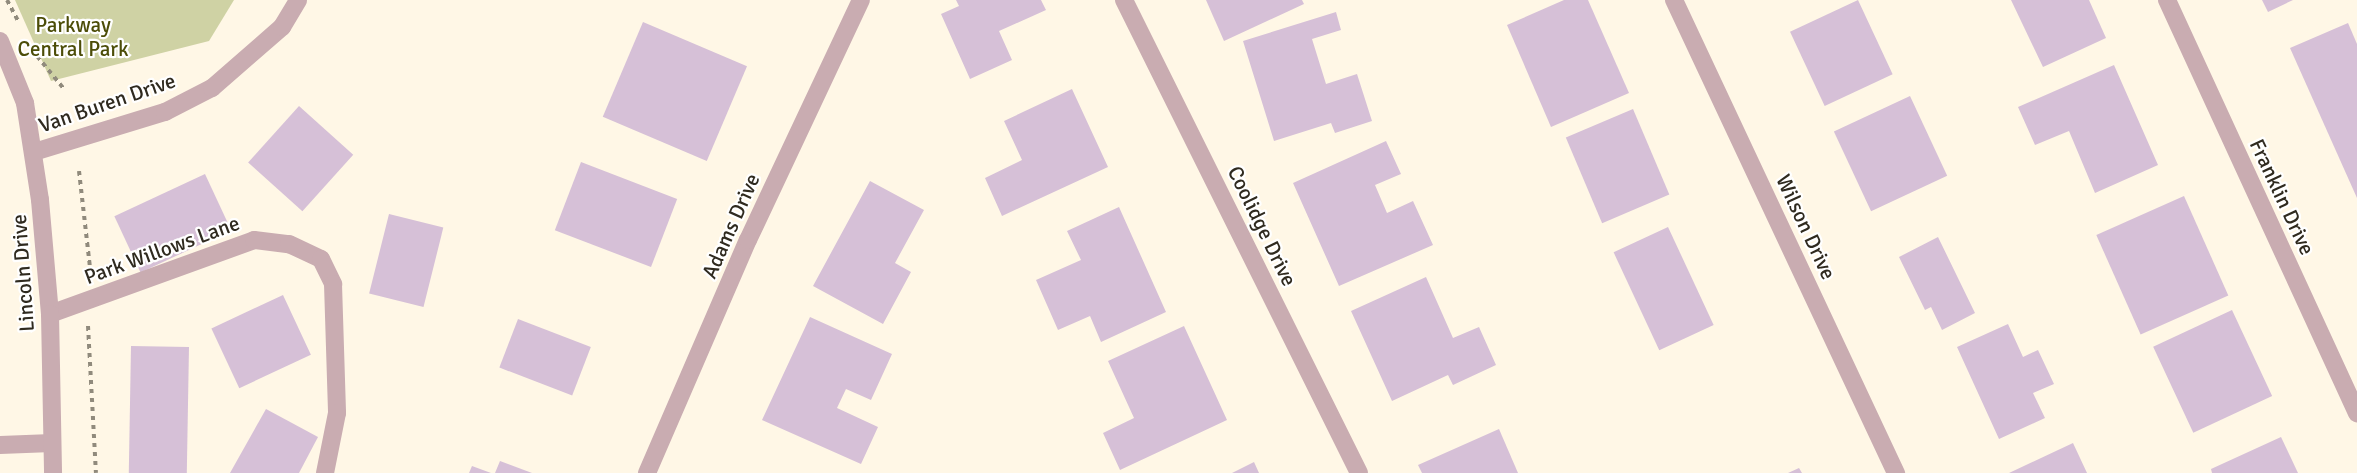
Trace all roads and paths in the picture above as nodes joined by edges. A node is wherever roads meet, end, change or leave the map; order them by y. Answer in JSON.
{"nodes":[{"id":1,"x":298,"y":0,"type":"edge"},
{"id":2,"x":861,"y":0,"type":"edge"},
{"id":3,"x":1124,"y":0,"type":"edge"},
{"id":4,"x":1674,"y":0,"type":"edge"},
{"id":5,"x":2167,"y":0,"type":"edge"},
{"id":6,"x":0,"y":41,"type":"edge"},
{"id":7,"x":34,"y":152,"type":"junction"},
{"id":8,"x":79,"y":171,"type":"dead end"},
{"id":9,"x":90,"y":267,"type":"dead end"},
{"id":10,"x":50,"y":314,"type":"junction"},
{"id":11,"x":88,"y":325,"type":"dead end"},
{"id":12,"x":2357,"y":413,"type":"edge"},
{"id":13,"x":52,"y":443,"type":"junction"},
{"id":14,"x":0,"y":445,"type":"edge"},
{"id":15,"x":53,"y":473,"type":"edge"},
{"id":16,"x":96,"y":473,"type":"edge"},
{"id":17,"x":325,"y":473,"type":"edge"},
{"id":18,"x":647,"y":473,"type":"edge"},
{"id":19,"x":1359,"y":473,"type":"edge"},
{"id":20,"x":1896,"y":473,"type":"edge"}],
"edges":[{"from":1,"to":7,"type":"street","name":"Van Buren Drive"},
{"from":2,"to":18,"type":"street","name":"Adams Drive"},
{"from":3,"to":19,"type":"street","name":"Coolidge Drive"},
{"from":4,"to":20,"type":"street","name":"Wilson Drive"},
{"from":5,"to":12,"type":"street","name":"Franklin Drive"},
{"from":6,"to":7,"type":"street","name":"Lincoln Drive"},
{"from":7,"to":10,"type":"street","name":"Lincoln Drive"},
{"from":8,"to":9,"type":"path"},
{"from":10,"to":13,"type":"street","name":"Lincoln Drive"},
{"from":10,"to":17,"type":"street","name":"Park Willows Lane"},
{"from":11,"to":16,"type":"path"},
{"from":13,"to":14,"type":"street"},
{"from":13,"to":15,"type":"street","name":"Lincoln Drive"}]}
